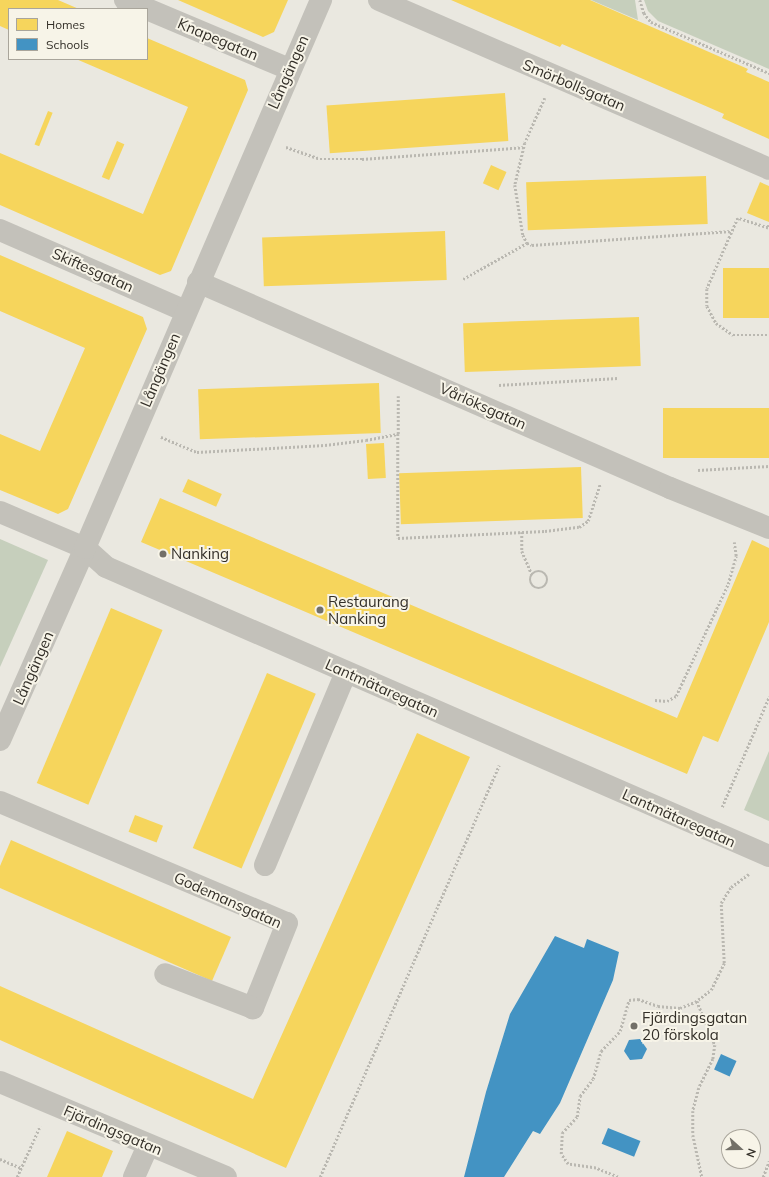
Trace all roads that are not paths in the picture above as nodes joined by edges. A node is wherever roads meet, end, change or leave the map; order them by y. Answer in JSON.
{"nodes":[{"id":1,"x":125,"y":0,"type":"edge"},
{"id":2,"x":321,"y":0,"type":"edge"},
{"id":3,"x":379,"y":0,"type":"edge"},
{"id":4,"x":145,"y":8,"type":"edge"},
{"id":5,"x":148,"y":9,"type":"edge"},
{"id":6,"x":289,"y":69,"type":"junction"},
{"id":7,"x":769,"y":169,"type":"edge"},
{"id":8,"x":0,"y":230,"type":"edge"},
{"id":9,"x":198,"y":282,"type":"junction"},
{"id":10,"x":185,"y":310,"type":"junction"},
{"id":11,"x":0,"y":512,"type":"edge"},
{"id":12,"x":769,"y":528,"type":"edge"},
{"id":13,"x":85,"y":548,"type":"junction"},
{"id":14,"x":346,"y":672,"type":"junction"},
{"id":15,"x":0,"y":740,"type":"edge"},
{"id":16,"x":0,"y":802,"type":"edge"},
{"id":17,"x":761,"y":863,"type":"edge"},
{"id":18,"x":265,"y":865,"type":"dead end"},
{"id":19,"x":165,"y":974,"type":"dead end"},
{"id":20,"x":0,"y":1082,"type":"edge"},
{"id":21,"x":148,"y":1145,"type":"junction"},
{"id":22,"x":134,"y":1177,"type":"edge"},
{"id":23,"x":226,"y":1177,"type":"edge"}],
"edges":[{"from":1,"to":4,"type":"street","name":"Knapegatan"},
{"from":2,"to":6,"type":"street","name":"Långängen"},
{"from":3,"to":7,"type":"street","name":"Smörbollsgatan"},
{"from":5,"to":6,"type":"street","name":"Knapegatan"},
{"from":6,"to":9,"type":"street","name":"Långängen"},
{"from":8,"to":10,"type":"street","name":"Skiftesgatan"},
{"from":9,"to":10,"type":"street","name":"Långängen"},
{"from":9,"to":12,"type":"street","name":"Vårlöksgatan"},
{"from":10,"to":13,"type":"street","name":"Långängen"},
{"from":11,"to":13,"type":"street","name":"Lantmätaregatan"},
{"from":13,"to":14,"type":"street","name":"Lantmätaregatan"},
{"from":13,"to":15,"type":"street","name":"Långängen"},
{"from":14,"to":17,"type":"street","name":"Lantmätaregatan"},
{"from":14,"to":18,"type":"street"},
{"from":16,"to":19,"type":"street","name":"Godemansgatan"},
{"from":20,"to":21,"type":"street","name":"Fjärdingsgatan"},
{"from":21,"to":22,"type":"street"},
{"from":21,"to":23,"type":"street","name":"Fjärdingsgatan"}]}
